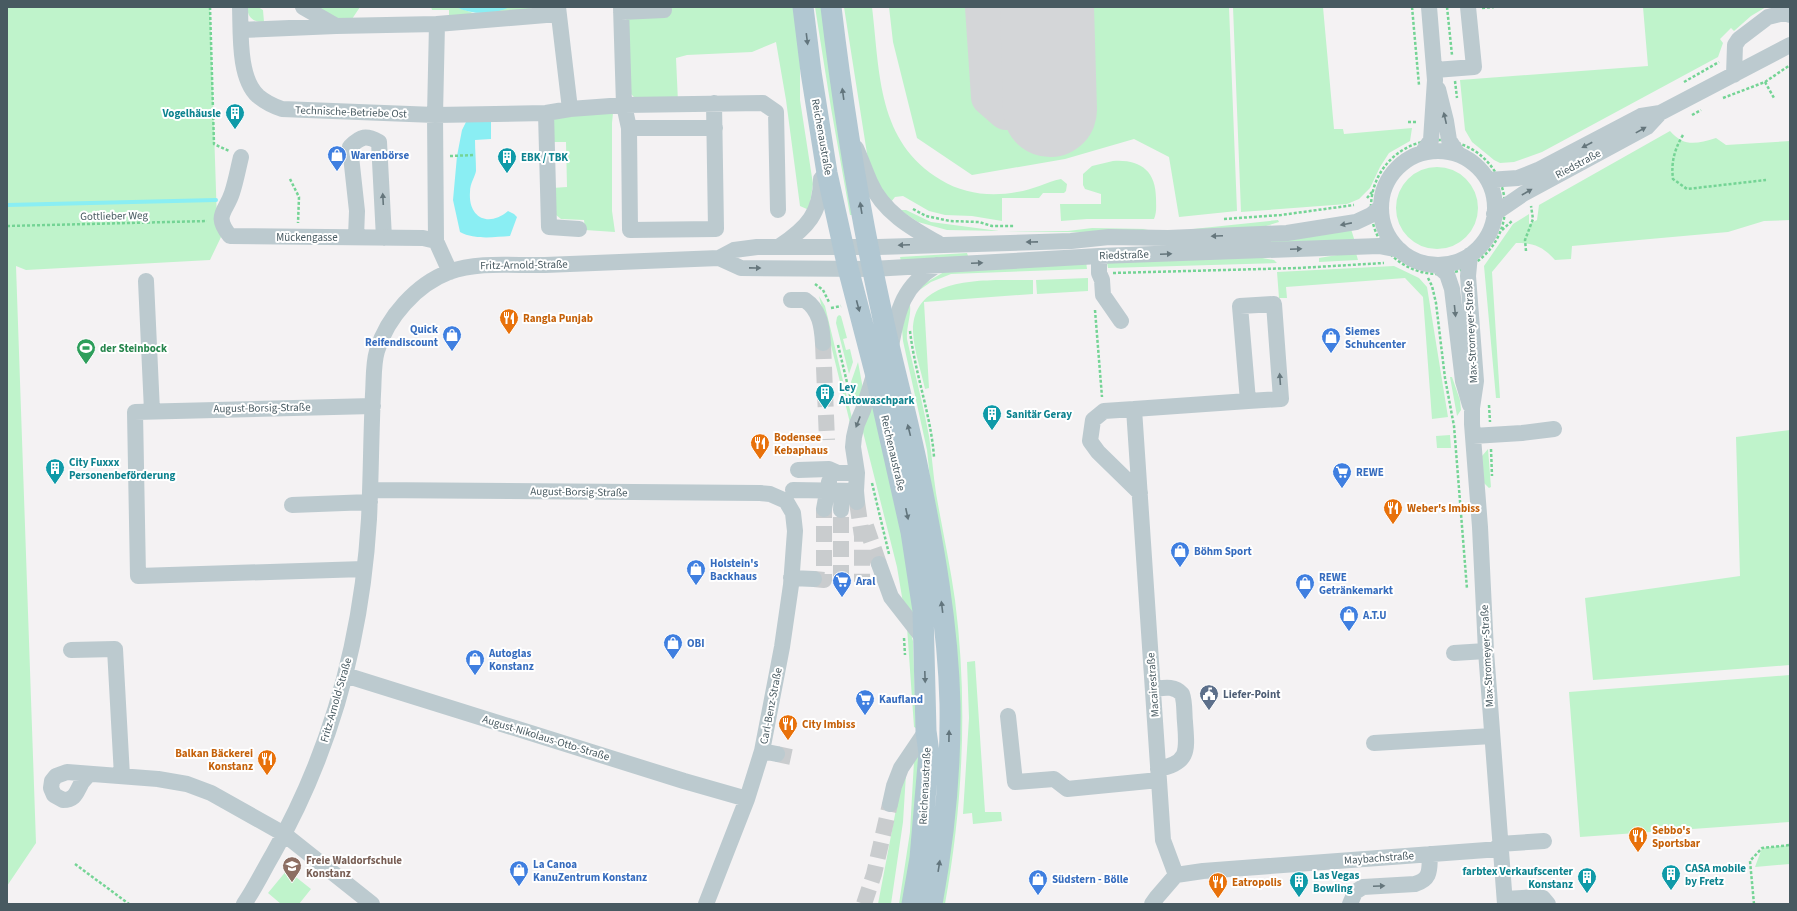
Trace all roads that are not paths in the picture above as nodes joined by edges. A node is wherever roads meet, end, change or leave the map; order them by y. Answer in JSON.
{"nodes":[{"id":1,"x":240,"y":7,"type":"edge"},
{"id":2,"x":302,"y":7,"type":"edge"},
{"id":3,"x":803,"y":7,"type":"edge"},
{"id":4,"x":831,"y":7,"type":"edge"},
{"id":5,"x":1429,"y":7,"type":"edge"},
{"id":6,"x":1468,"y":7,"type":"edge"},
{"id":7,"x":621,"y":9,"type":"edge"},
{"id":8,"x":638,"y":9,"type":"edge"},
{"id":9,"x":558,"y":10,"type":"edge"},
{"id":10,"x":664,"y":10,"type":"dead end"},
{"id":11,"x":1790,"y":15,"type":"edge"},
{"id":12,"x":437,"y":24,"type":"junction"},
{"id":13,"x":336,"y":26,"type":"junction"},
{"id":14,"x":240,"y":30,"type":"junction"},
{"id":15,"x":1790,"y":45,"type":"edge"},
{"id":16,"x":1435,"y":75,"type":"junction"},
{"id":17,"x":1734,"y":75,"type":"junction"},
{"id":18,"x":714,"y":103,"type":"junction"},
{"id":19,"x":624,"y":106,"type":"junction"},
{"id":20,"x":570,"y":109,"type":"junction"},
{"id":21,"x":546,"y":113,"type":"junction"},
{"id":22,"x":1660,"y":113,"type":"junction"},
{"id":23,"x":435,"y":114,"type":"junction"},
{"id":24,"x":629,"y":128,"type":"junction"},
{"id":25,"x":715,"y":128,"type":"junction"},
{"id":26,"x":849,"y":132,"type":"junction"},
{"id":27,"x":1418,"y":148,"type":"junction"},
{"id":28,"x":1462,"y":150,"type":"junction"},
{"id":29,"x":241,"y":156,"type":"road end"},
{"id":30,"x":827,"y":173,"type":"junction"},
{"id":31,"x":1490,"y":174,"type":"junction"},
{"id":32,"x":1381,"y":207,"type":"junction"},
{"id":33,"x":778,"y":210,"type":"dead end"},
{"id":34,"x":1494,"y":214,"type":"junction"},
{"id":35,"x":579,"y":229,"type":"dead end"},
{"id":36,"x":716,"y":229,"type":"junction"},
{"id":37,"x":356,"y":237,"type":"junction"},
{"id":38,"x":384,"y":238,"type":"junction"},
{"id":39,"x":436,"y":241,"type":"junction"},
{"id":40,"x":940,"y":244,"type":"junction"},
{"id":41,"x":780,"y":246,"type":"junction"},
{"id":42,"x":843,"y":246,"type":"junction"},
{"id":43,"x":868,"y":247,"type":"junction"},
{"id":44,"x":1400,"y":250,"type":"junction"},
{"id":45,"x":1099,"y":256,"type":"junction"},
{"id":46,"x":718,"y":258,"type":"junction"},
{"id":47,"x":1475,"y":258,"type":"junction"},
{"id":48,"x":938,"y":265,"type":"junction"},
{"id":49,"x":1437,"y":265,"type":"junction"},
{"id":50,"x":848,"y":268,"type":"junction"},
{"id":51,"x":872,"y":269,"type":"junction"},
{"id":52,"x":450,"y":272,"type":"junction"},
{"id":53,"x":146,"y":281,"type":"dead end"},
{"id":54,"x":791,"y":300,"type":"dead end"},
{"id":55,"x":1121,"y":321,"type":"dead end"},
{"id":56,"x":823,"y":343,"type":"tunnel mouth"},
{"id":57,"x":890,"y":351,"type":"junction"},
{"id":58,"x":875,"y":372,"type":"junction"},
{"id":59,"x":1248,"y":401,"type":"junction"},
{"id":60,"x":373,"y":406,"type":"junction"},
{"id":61,"x":1472,"y":408,"type":"junction"},
{"id":62,"x":1134,"y":409,"type":"junction"},
{"id":63,"x":152,"y":411,"type":"junction"},
{"id":64,"x":1554,"y":429,"type":"dead end"},
{"id":65,"x":1473,"y":436,"type":"junction"},
{"id":66,"x":829,"y":469,"type":"junction"},
{"id":67,"x":798,"y":470,"type":"dead end"},
{"id":68,"x":857,"y":473,"type":"junction"},
{"id":69,"x":1140,"y":493,"type":"junction"},
{"id":70,"x":846,"y":494,"type":"junction"},
{"id":71,"x":370,"y":496,"type":"junction"},
{"id":72,"x":790,"y":496,"type":"junction"},
{"id":73,"x":292,"y":505,"type":"dead end"},
{"id":74,"x":824,"y":509,"type":"dead end"},
{"id":75,"x":841,"y":510,"type":"tunnel mouth"},
{"id":76,"x":879,"y":564,"type":"tunnel mouth"},
{"id":77,"x":364,"y":569,"type":"junction"},
{"id":78,"x":791,"y":578,"type":"junction"},
{"id":79,"x":814,"y":579,"type":"tunnel mouth"},
{"id":80,"x":923,"y":638,"type":"junction"},
{"id":81,"x":71,"y":650,"type":"dead end"},
{"id":82,"x":1486,"y":651,"type":"junction"},
{"id":83,"x":1454,"y":653,"type":"dead end"},
{"id":84,"x":345,"y":675,"type":"junction"},
{"id":85,"x":1153,"y":690,"type":"junction"},
{"id":86,"x":1008,"y":716,"type":"dead end"},
{"id":87,"x":926,"y":731,"type":"junction"},
{"id":88,"x":1492,"y":736,"type":"junction"},
{"id":89,"x":1374,"y":743,"type":"dead end"},
{"id":90,"x":90,"y":774,"type":"dead end"},
{"id":91,"x":1158,"y":775,"type":"junction"},
{"id":92,"x":122,"y":776,"type":"junction"},
{"id":93,"x":747,"y":799,"type":"junction"},
{"id":94,"x":890,"y":804,"type":"tunnel mouth"},
{"id":95,"x":284,"y":834,"type":"junction"},
{"id":96,"x":1544,"y":841,"type":"dead end"},
{"id":97,"x":1500,"y":846,"type":"junction"},
{"id":98,"x":1430,"y":854,"type":"junction"},
{"id":99,"x":1176,"y":875,"type":"junction"},
{"id":100,"x":1505,"y":901,"type":"edge"},
{"id":101,"x":244,"y":904,"type":"edge"},
{"id":102,"x":372,"y":904,"type":"edge"},
{"id":103,"x":706,"y":904,"type":"edge"},
{"id":104,"x":912,"y":904,"type":"edge"},
{"id":105,"x":932,"y":904,"type":"edge"},
{"id":106,"x":1152,"y":904,"type":"edge"},
{"id":107,"x":1350,"y":904,"type":"edge"},
{"id":108,"x":1548,"y":904,"type":"edge"}],
"edges":[{"from":1,"to":14,"type":"street"},
{"from":2,"to":13,"type":"street"},
{"from":3,"to":30,"type":"main road","name":"Reichenaustraße","one_way":true},
{"from":26,"to":4,"type":"main road","name":"Reichenaustraße","one_way":true},
{"from":5,"to":16,"type":"street"},
{"from":6,"to":16,"type":"street"},
{"from":7,"to":8,"type":"street"},
{"from":7,"to":19,"type":"street"},
{"from":8,"to":10,"type":"street"},
{"from":9,"to":12,"type":"street"},
{"from":9,"to":20,"type":"street"},
{"from":11,"to":17,"type":"street"},
{"from":12,"to":13,"type":"street"},
{"from":12,"to":23,"type":"street"},
{"from":13,"to":14,"type":"street"},
{"from":14,"to":23,"type":"street","name":"Technische-Betriebe Ost"},
{"from":15,"to":17,"type":"street","name":"Riedstraße"},
{"from":16,"to":27,"type":"street"},
{"from":28,"to":16,"type":"street","one_way":true},
{"from":17,"to":22,"type":"street","name":"Riedstraße"},
{"from":18,"to":19,"type":"street","name":"Technische-Betriebe Ost"},
{"from":18,"to":25,"type":"street"},
{"from":18,"to":33,"type":"street","name":"Technische-Betriebe Ost"},
{"from":19,"to":20,"type":"street","name":"Technische-Betriebe Ost"},
{"from":19,"to":24,"type":"street"},
{"from":20,"to":21,"type":"street","name":"Technische-Betriebe Ost"},
{"from":21,"to":23,"type":"street","name":"Technische-Betriebe Ost"},
{"from":21,"to":35,"type":"street"},
{"from":22,"to":31,"type":"street","name":"Riedstraße","one_way":true},
{"from":34,"to":22,"type":"street","name":"Riedstraße","one_way":true},
{"from":23,"to":39,"type":"street"},
{"from":24,"to":25,"type":"street"},
{"from":24,"to":36,"type":"street"},
{"from":25,"to":36,"type":"street"},
{"from":26,"to":40,"type":"street"},
{"from":43,"to":26,"type":"main road","name":"Reichenaustraße","one_way":true},
{"from":27,"to":28,"type":"street"},
{"from":27,"to":32,"type":"street"},
{"from":28,"to":31,"type":"street"},
{"from":29,"to":37,"type":"street","name":"Mückengasse"},
{"from":30,"to":41,"type":"street"},
{"from":30,"to":42,"type":"main road","name":"Reichenaustraße"},
{"from":31,"to":34,"type":"street"},
{"from":32,"to":40,"type":"street","name":"Riedstraße","one_way":true},
{"from":32,"to":44,"type":"street"},
{"from":34,"to":47,"type":"street"},
{"from":36,"to":46,"type":"street"},
{"from":37,"to":38,"type":"street","name":"Mückengasse"},
{"from":38,"to":37,"type":"street","one_way":true},
{"from":38,"to":39,"type":"street","name":"Mückengasse"},
{"from":39,"to":52,"type":"street"},
{"from":40,"to":43,"type":"street","name":"Riedstraße","one_way":true},
{"from":41,"to":42,"type":"street","name":"Fritz-Arnold-Straße"},
{"from":41,"to":46,"type":"street","name":"Fritz-Arnold-Straße"},
{"from":42,"to":43,"type":"street","name":"Riedstraße"},
{"from":42,"to":50,"type":"main road","name":"Reichenaustraße"},
{"from":43,"to":51,"type":"main road","name":"Reichenaustraße"},
{"from":45,"to":44,"type":"street","name":"Riedstraße","one_way":true},
{"from":44,"to":49,"type":"street"},
{"from":48,"to":45,"type":"street","name":"Riedstraße","one_way":true},
{"from":45,"to":55,"type":"street"},
{"from":46,"to":50,"type":"street","name":"Fritz-Arnold-Straße","one_way":true},
{"from":46,"to":52,"type":"street","name":"Fritz-Arnold-Straße"},
{"from":47,"to":49,"type":"street"},
{"from":47,"to":61,"type":"street","name":"Max-Stromeyer-Straße"},
{"from":48,"to":51,"type":"street","name":"Riedstraße"},
{"from":48,"to":57,"type":"street"},
{"from":49,"to":61,"type":"street","name":"Max-Stromeyer-Straße","one_way":true},
{"from":50,"to":51,"type":"street","name":"Riedstraße"},
{"from":50,"to":58,"type":"main road","name":"Reichenaustraße","one_way":true},
{"from":51,"to":57,"type":"main road","name":"Reichenaustraße"},
{"from":52,"to":60,"type":"street","name":"Fritz-Arnold-Straße"},
{"from":53,"to":63,"type":"street"},
{"from":54,"to":56,"type":"street"},
{"from":105,"to":57,"type":"main road","name":"Reichenaustraße","one_way":true},
{"from":58,"to":68,"type":"street","one_way":true},
{"from":58,"to":80,"type":"main road","name":"Reichenaustraße","one_way":true},
{"from":59,"to":59,"type":"street","one_way":true},
{"from":59,"to":62,"type":"street"},
{"from":60,"to":63,"type":"street","name":"August-Borsig-Straße"},
{"from":60,"to":71,"type":"street","name":"Fritz-Arnold-Straße"},
{"from":61,"to":65,"type":"street","name":"Max-Stromeyer-Straße"},
{"from":62,"to":69,"type":"street","name":"Macairestraße"},
{"from":62,"to":69,"type":"street"},
{"from":63,"to":77,"type":"street","name":"August-Borsig-Straße"},
{"from":64,"to":65,"type":"street"},
{"from":65,"to":82,"type":"street","name":"Max-Stromeyer-Straße"},
{"from":66,"to":67,"type":"street"},
{"from":66,"to":68,"type":"street"},
{"from":66,"to":70,"type":"street"},
{"from":68,"to":70,"type":"street"},
{"from":69,"to":85,"type":"street","name":"Macairestraße"},
{"from":70,"to":72,"type":"street","name":"August-Borsig-Straße"},
{"from":70,"to":74,"type":"street"},
{"from":70,"to":75,"type":"street"},
{"from":71,"to":72,"type":"street","name":"August-Borsig-Straße"},
{"from":71,"to":73,"type":"street"},
{"from":71,"to":77,"type":"street","name":"Fritz-Arnold-Straße"},
{"from":72,"to":78,"type":"street","name":"Carl-Benz-Straße"},
{"from":76,"to":80,"type":"street"},
{"from":77,"to":84,"type":"street","name":"Fritz-Arnold-Straße"},
{"from":78,"to":79,"type":"street"},
{"from":78,"to":93,"type":"street","name":"Carl-Benz-Straße"},
{"from":80,"to":87,"type":"main road","name":"Reichenaustraße","one_way":true},
{"from":81,"to":92,"type":"street"},
{"from":82,"to":83,"type":"street"},
{"from":82,"to":88,"type":"street","name":"Max-Stromeyer-Straße"},
{"from":84,"to":93,"type":"street","name":"August-Nikolaus-Otto-Straße"},
{"from":84,"to":95,"type":"street","name":"Fritz-Arnold-Straße"},
{"from":85,"to":91,"type":"street","name":"Macairestraße"},
{"from":85,"to":91,"type":"street"},
{"from":86,"to":91,"type":"street"},
{"from":87,"to":94,"type":"street"},
{"from":87,"to":104,"type":"main road","name":"Reichenaustraße"},
{"from":88,"to":89,"type":"street"},
{"from":88,"to":97,"type":"street","name":"Max-Stromeyer-Straße"},
{"from":90,"to":92,"type":"street"},
{"from":91,"to":99,"type":"street","name":"Macairestraße"},
{"from":92,"to":95,"type":"street"},
{"from":93,"to":103,"type":"street","name":"Carl-Benz-Straße"},
{"from":95,"to":101,"type":"street","name":"Fritz-Arnold-Straße"},
{"from":95,"to":102,"type":"street"},
{"from":96,"to":97,"type":"street","name":"Maybachstraße"},
{"from":97,"to":98,"type":"street","name":"Maybachstraße"},
{"from":97,"to":100,"type":"street","name":"Max-Stromeyer-Straße"},
{"from":98,"to":99,"type":"street","name":"Maybachstraße"},
{"from":107,"to":98,"type":"street","one_way":true},
{"from":99,"to":106,"type":"street"},
{"from":100,"to":108,"type":"street"}]}
